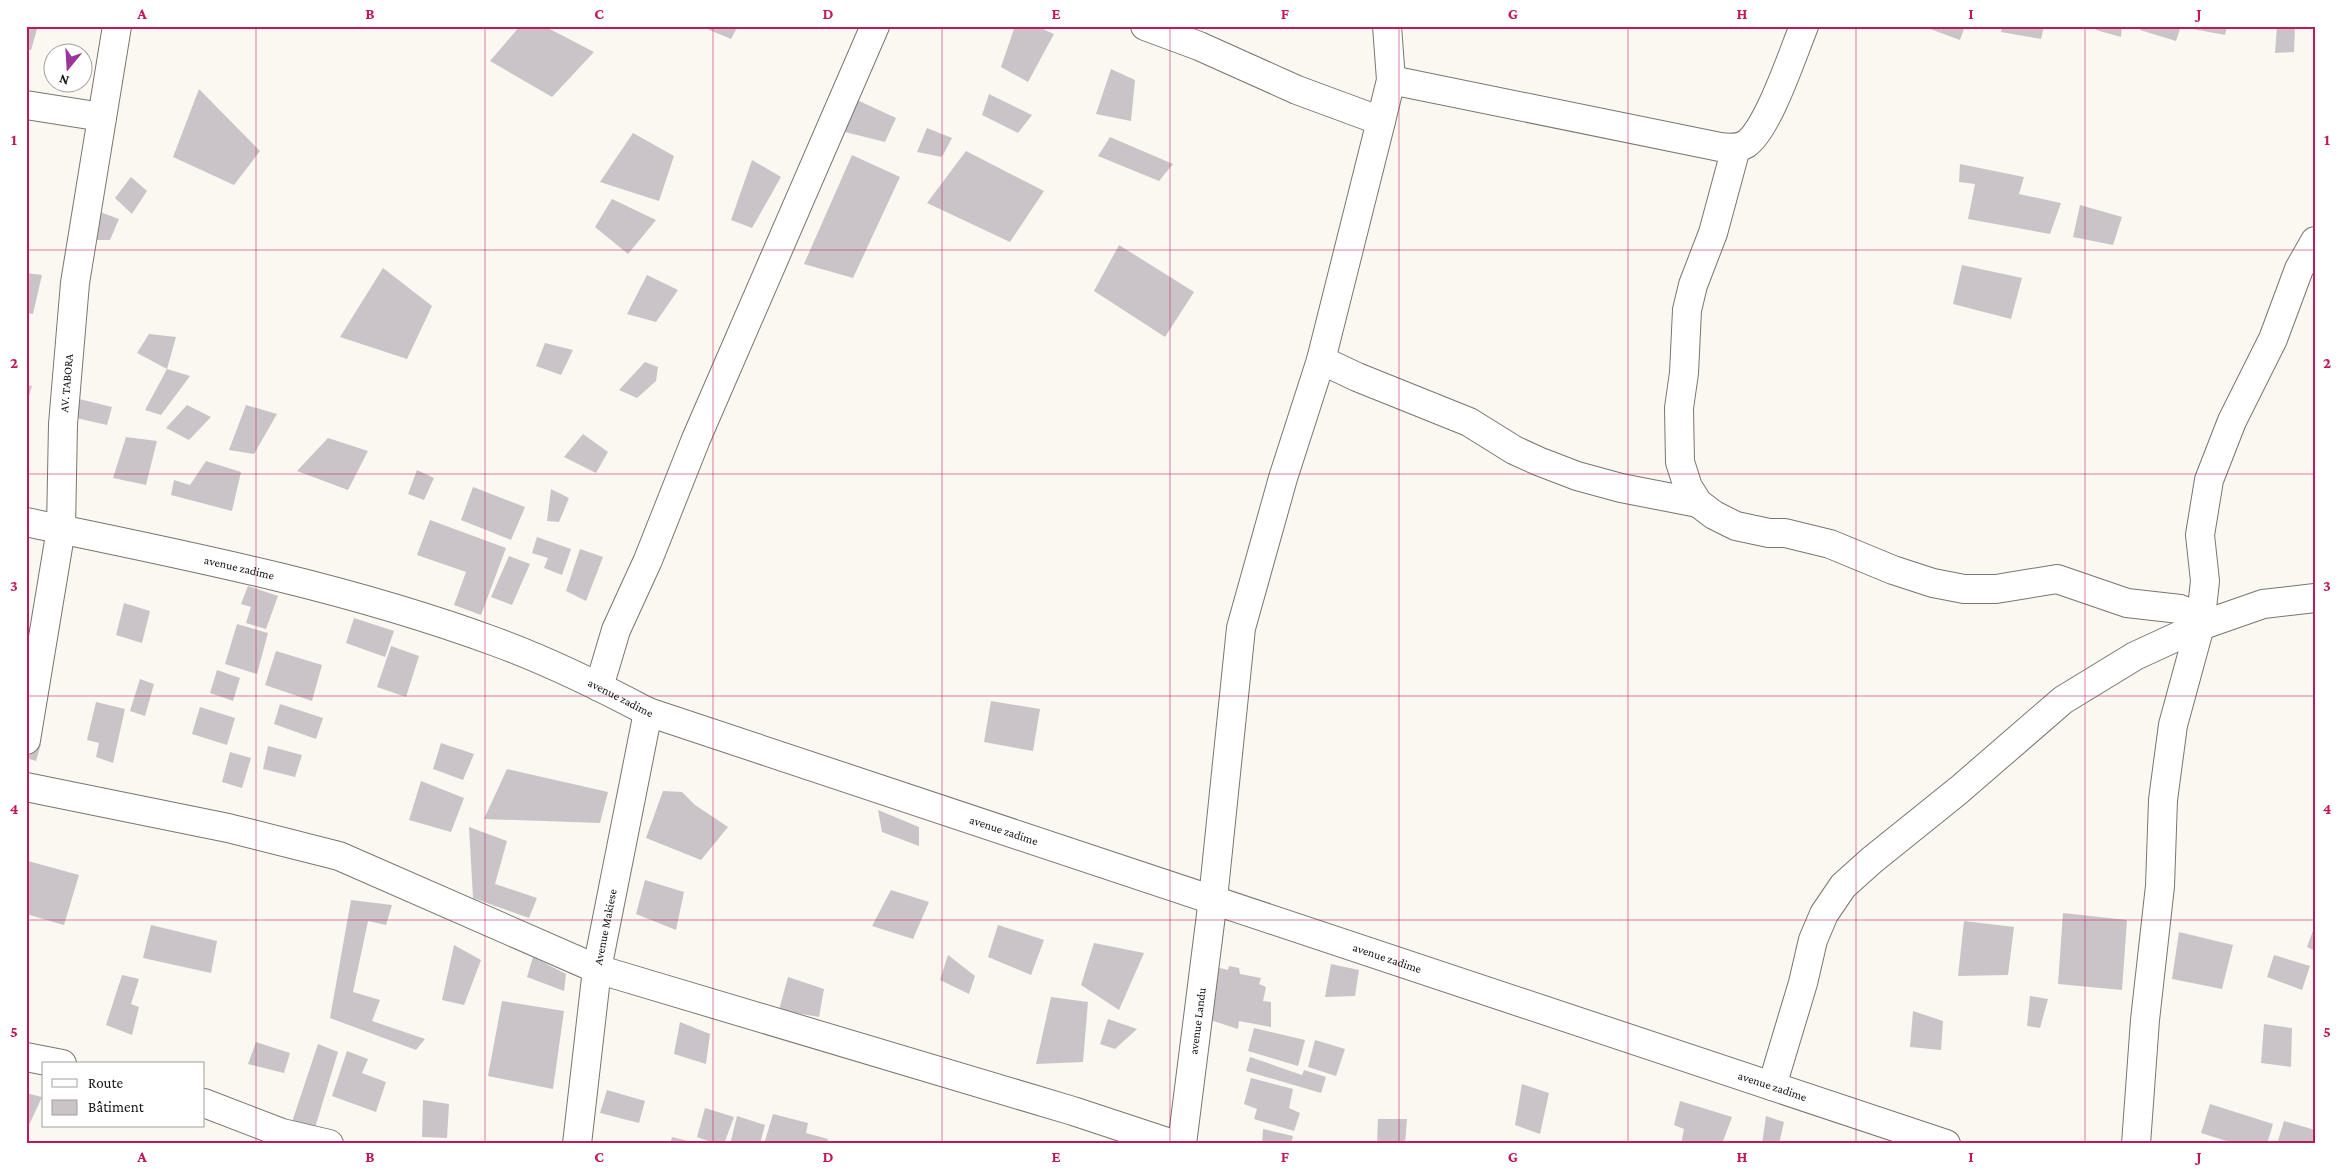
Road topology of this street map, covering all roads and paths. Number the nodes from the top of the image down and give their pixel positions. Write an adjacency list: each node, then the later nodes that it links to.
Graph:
1 (116, 26): 8 (street, AV. TABORA)
2 (875, 26): 18 (street)
3 (1144, 26): 9 (street)
4 (1387, 26): 6 (street, avenue Landu)
5 (1804, 26): 10 (street)
6 (1390, 80): 9 (street, avenue Landu); 10 (street)
7 (26, 106): 8 (street)
8 (102, 117): 15 (street, AV. TABORA)
9 (1381, 121): 12 (street, avenue Landu)
10 (1736, 148): 13 (street)
11 (2315, 241): 17 (street)
12 (1320, 360): 13 (street); 22 (street, avenue Landu)
13 (1698, 503): 17 (street)
14 (26, 522): 15 (street, avenue zadime)
15 (61, 529): 18 (street, avenue zadime); 20 (street, AV. TABORA)
16 (2315, 598): 17 (street)
17 (2200, 626): 26 (street); 33 (street)
18 (599, 687): 19 (street, avenue zadime)
19 (648, 712): 22 (street, avenue zadime); 23 (street, Avenue Makiese)
20 (26, 740)
21 (26, 787): 23 (street)
22 (1213, 899): 26 (street, avenue zadime); 31 (street, avenue Landu)
23 (597, 968): 29 (street, Avenue Makiese); 30 (street)
24 (26, 1057): 25 (street)
25 (52, 1062)
26 (1772, 1086): 32 (street, avenue zadime)
27 (205, 1103): 28 (street)
28 (329, 1144)
29 (577, 1144)
30 (1173, 1144)
31 (1182, 1144)
32 (1946, 1144)
33 (2136, 1144)

